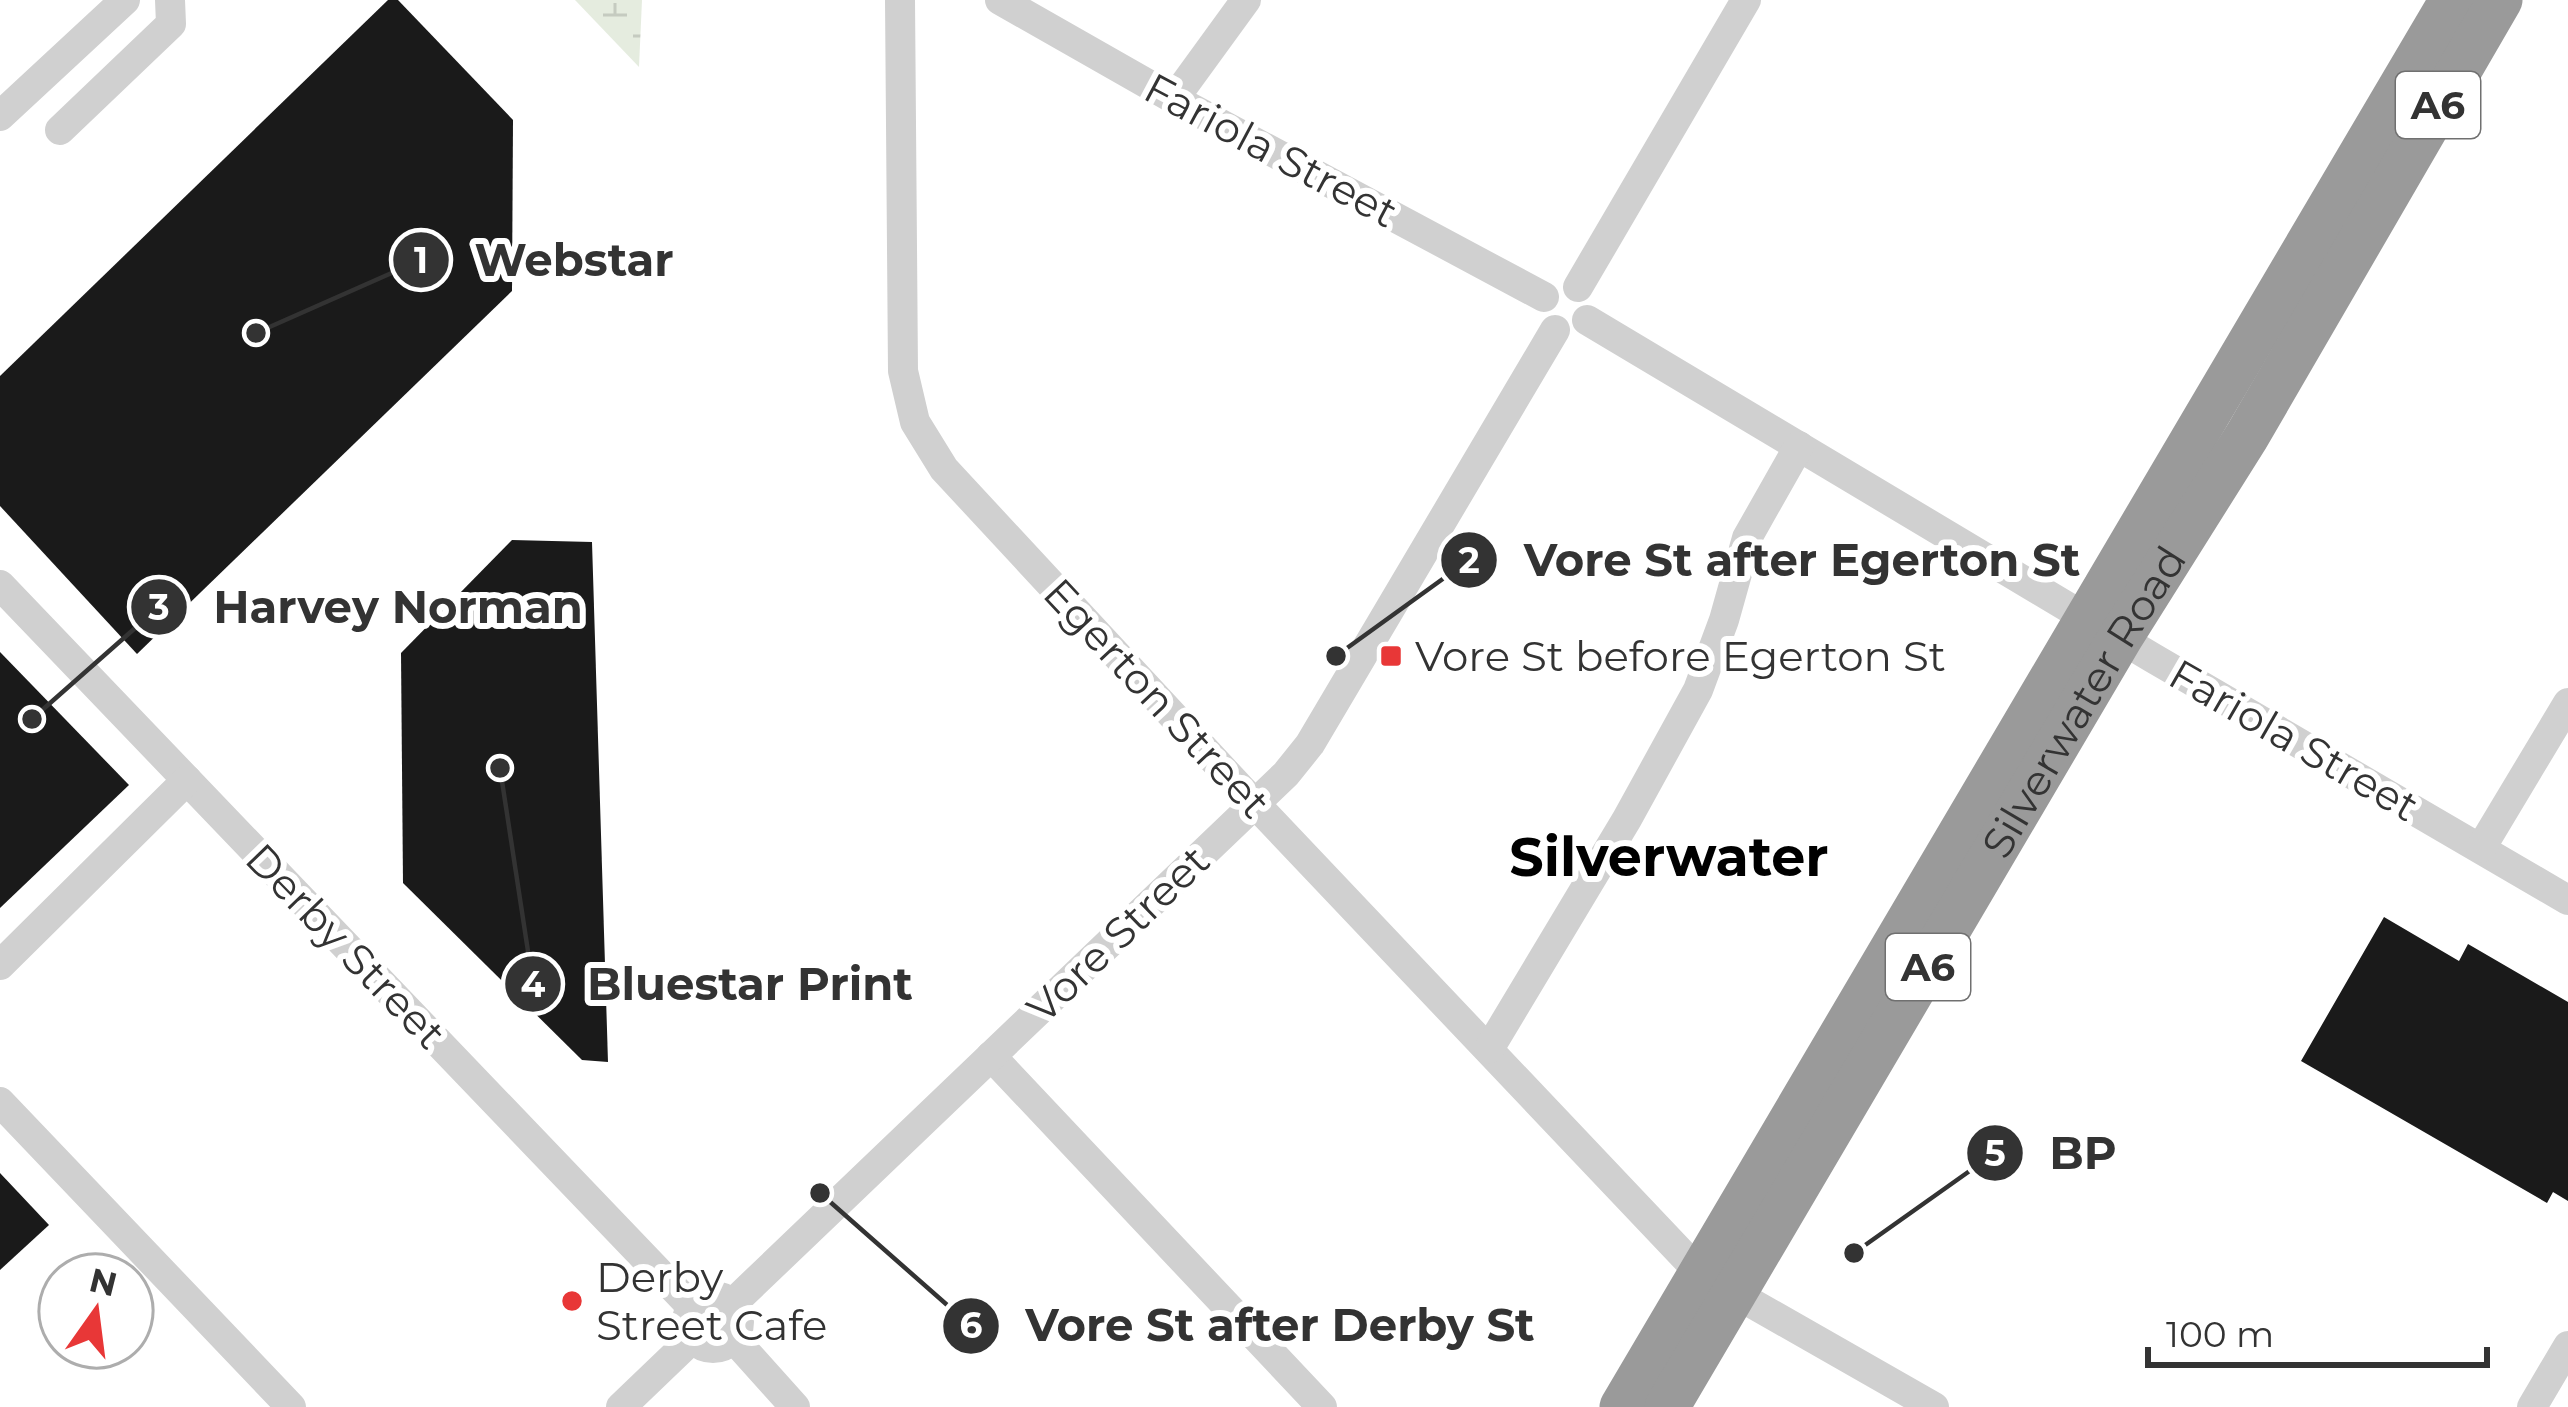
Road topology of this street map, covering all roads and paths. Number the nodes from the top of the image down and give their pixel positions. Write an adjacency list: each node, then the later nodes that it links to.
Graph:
1 (125, 0): 10 (street)
2 (170, 0): 11 (street)
3 (900, 0): 21 (street, Egerton Street)
4 (1000, 0): 9 (street, Fariola Street)
5 (1246, 0): 9 (street)
6 (1746, 0): 12 (street)
7 (2452, 0): 18 (highway, Silverwater Road / A6)
8 (2500, 0): 18 (highway, Silverwater Road / A6)
9 (1174, 99): 13 (street, Fariola Street)
10 (0, 116)
11 (60, 130)
12 (1578, 287): 13 (street); 14 (street)
13 (1544, 297): 15 (street)
14 (1587, 320): 15 (street); 16 (street, Fariola Street)
15 (1555, 330): 21 (street, Vore Street)
16 (1799, 446): 18 (street, Fariola Street); 25 (street)
17 (0, 585): 20 (street, Derby Street)
18 (2103, 628): 22 (street, Fariola Street); 28 (highway, Silverwater Road / A6)
19 (2568, 703): 22 (street)
20 (187, 780): 24 (street); 30 (street, Derby Street)
21 (1255, 804): 25 (street, Egerton Street); 26 (street, Vore Street)
22 (2481, 848): 23 (street, Fariola Street)
23 (2568, 900)
24 (0, 965)
25 (1489, 1049): 28 (street, Egerton Street)
26 (991, 1056): 29 (street, Vore Street); 36 (street)
27 (0, 1102): 33 (street)
28 (1718, 1283): 37 (highway, Silverwater Road / A6); 38 (highway, Silverwater Road / A6); 39 (street, Egerton Street)
29 (732, 1304): 30 (street); 31 (street)
30 (693, 1323): 31 (street); 34 (street)
31 (733, 1339): 35 (street)
32 (2568, 1346): 40 (street)
33 (291, 1407)
34 (621, 1407)
35 (795, 1407)
36 (1322, 1407)
37 (1622, 1407)
38 (1667, 1407)
39 (1934, 1407)
40 (2532, 1407)

